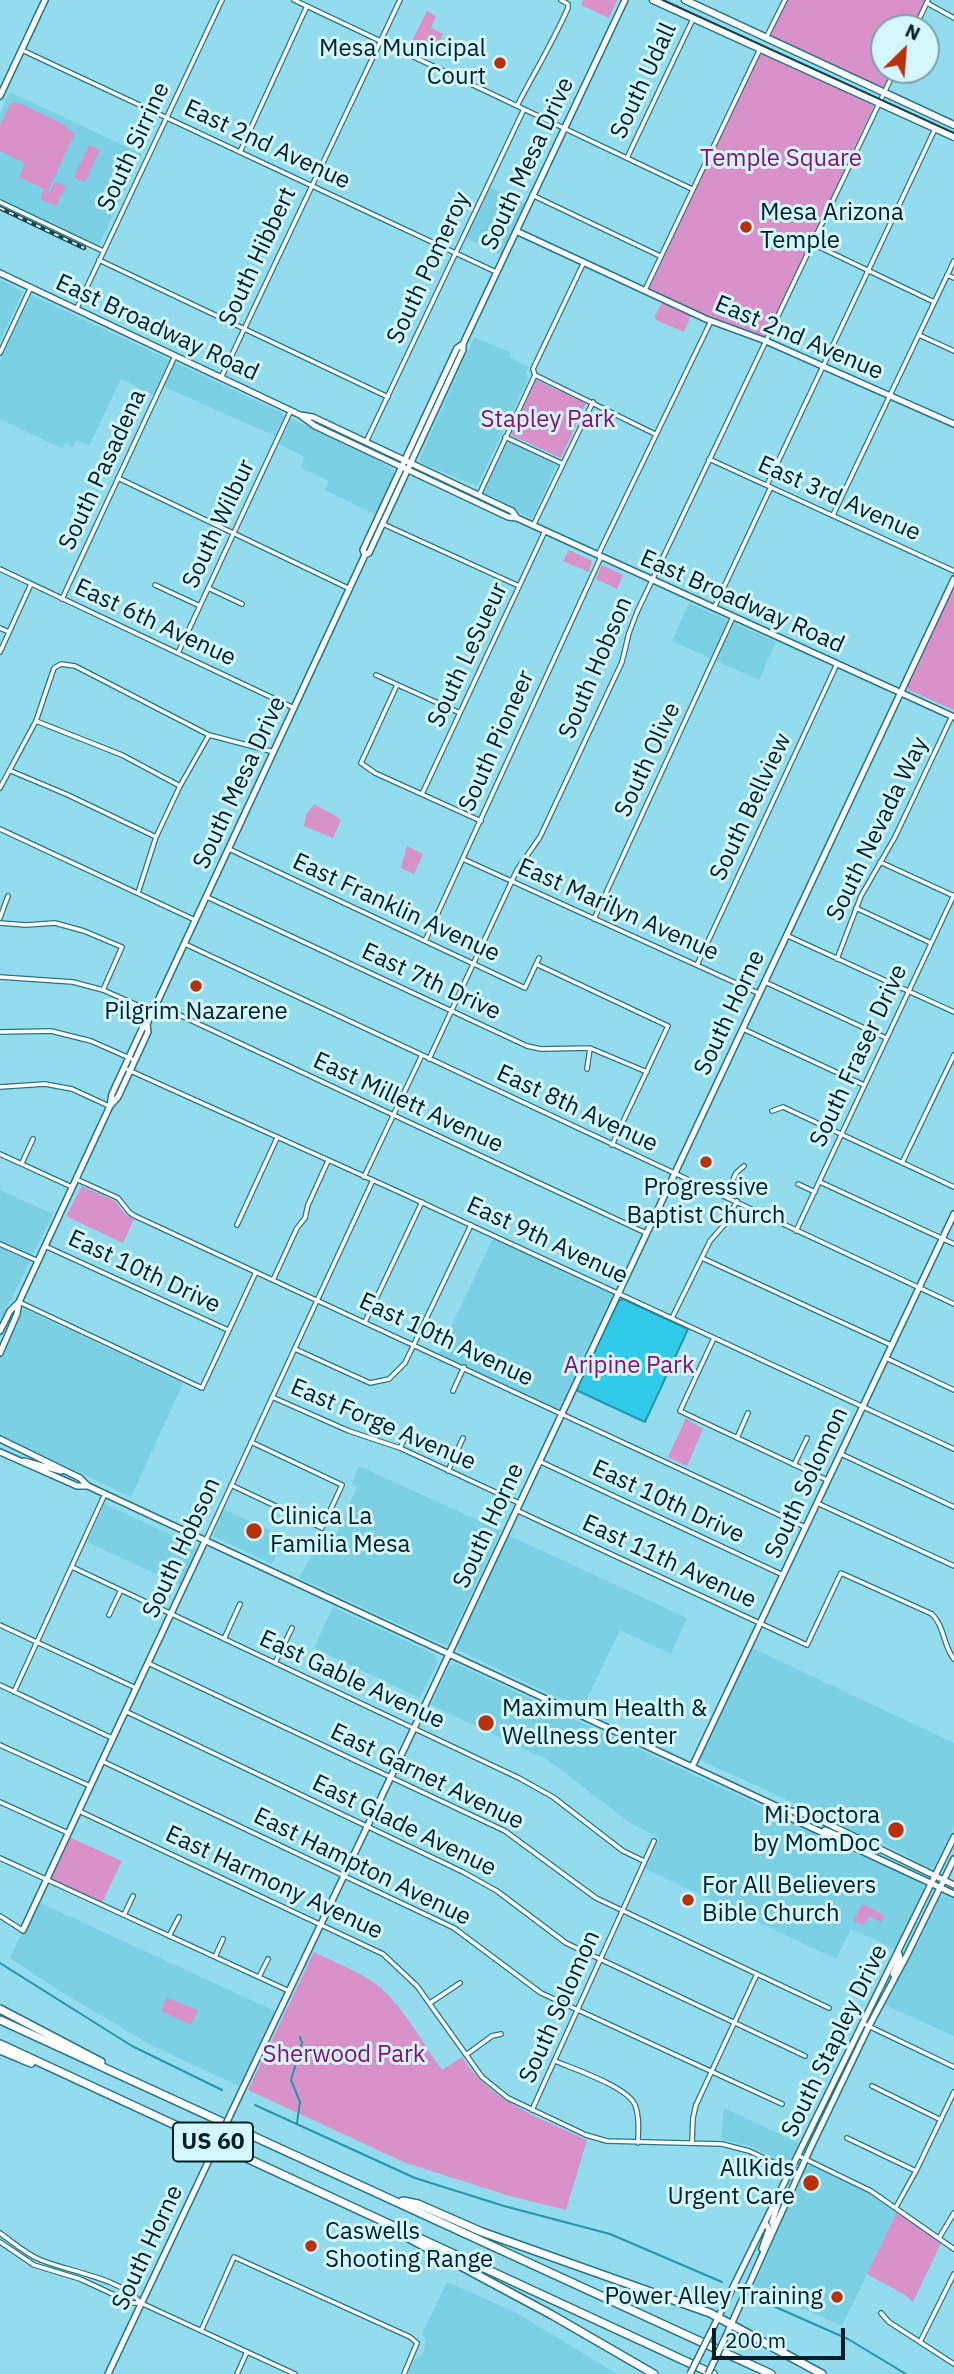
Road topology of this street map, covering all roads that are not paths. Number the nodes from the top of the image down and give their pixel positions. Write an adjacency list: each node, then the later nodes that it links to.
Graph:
1 (45, 0): 17 (main road)
2 (222, 0): 23 (street, South Sirrine)
3 (294, 0): 11 (street)
4 (400, 0): 15 (street, South Hibbert)
5 (561, 0): 21 (street)
6 (625, 0): 25 (main road, South Mesa Drive)
7 (653, 0): 13 (main road)
8 (685, 0): 14 (main road)
9 (785, 0): 14 (street)
10 (927, 1): 12 (street)
11 (307, 6): 15 (street); 28 (street)
12 (954, 18)
13 (693, 19): 16 (main road); 29 (street, South Udall)
14 (766, 38): 20 (main road)
15 (380, 41): 21 (street); 30 (street, South Hibbert)
16 (760, 49): 20 (main road); 31 (street)
17 (22, 50): 19 (main road); 23 (street, East 2nd Avenue)
18 (888, 84): 20 (street, South Hobson)
19 (0, 96)
20 (882, 98): 24 (main road); 26 (main road); 35 (street, South Hobson)
21 (517, 106): 22 (street)
22 (524, 109): 25 (street); 37 (street, South Pomeroy)
23 (167, 118): 28 (street, East 2nd Avenue); 36 (street, South Sirrine)
24 (954, 125)
25 (564, 129): 29 (street); 32 (main road, South Mesa Drive)
26 (935, 129): 27 (main road); 42 (street)
27 (954, 137)
28 (240, 152): 30 (street, East 2nd Avenue)
29 (627, 158): 31 (street)
30 (312, 185): 37 (street, East 2nd Avenue); 52 (street, South Hibbert)
31 (692, 189): 38 (street)
32 (533, 195): 34 (main road, South Mesa Drive); 38 (street)
33 (0, 202): 36 (street)
34 (516, 231): 41 (main road, East 2nd Avenue); 43 (main road, South Mesa Drive)
35 (813, 244): 42 (street); 54 (street, South Hobson)
36 (103, 251): 39 (street, South Sirrine)
37 (456, 253): 43 (street, East 2nd Avenue); 62 (street, South Pomeroy)
38 (660, 256): 48 (street)
39 (99, 260): 50 (street, South Sirrine); 52 (street)
40 (954, 261): 45 (street)
41 (584, 262): 48 (main road, East 2nd Avenue); 59 (street)
42 (869, 271): 49 (street); 58 (street)
43 (496, 272): 72 (main road, South Mesa Drive)
44 (0, 273): 47 (main road, East Broadway Road)
45 (947, 275): 46 (street); 49 (street)
46 (954, 278)
47 (31, 287): 50 (main road, East Broadway Road); 56 (street)
48 (645, 290): 51 (main road, East 2nd Avenue)
49 (934, 302): 53 (street)
50 (76, 309): 57 (main road, East Broadway Road)
51 (711, 320): 54 (main road, East 2nd Avenue); 67 (street, South Pioneer)
52 (244, 328): 60 (street, South Hibbert); 62 (street)
53 (919, 335): 55 (street); 61 (street)
54 (766, 341): 58 (main road, East 2nd Avenue); 70 (street, South Hobson)
55 (954, 351)
56 (0, 353)
57 (175, 356): 60 (main road, East Broadway Road); 73 (street, South Pasadena)
58 (824, 366): 61 (main road, East 2nd Avenue); 74 (street)
59 (535, 375): 63 (street); 68 (street)
60 (221, 378): 64 (main road, East Broadway Road)
61 (890, 395): 66 (main road, East 2nd Avenue); 76 (street)
62 (388, 397): 69 (street, South Pomeroy)
63 (593, 402): 67 (street); 71 (street)
64 (291, 410): 65 (main road, East Broadway Road); 81 (street, South Wilbur)
65 (300, 415): 69 (main road, East Broadway Road); 72 (main road, East Broadway Road)
66 (954, 424)
67 (656, 434): 83 (street, South Pioneer)
68 (505, 438): 71 (street); 75 (street)
69 (366, 442): 72 (main road, East Broadway Road)
70 (709, 459): 74 (street, East 3rd Avenue); 87 (street, South Hobson)
71 (563, 464): 79 (street)
72 (406, 465): 75 (main road, East Broadway Road); 77 (main road, East Broadway Road); 78 (main road, South Mesa Drive); 82 (main road, South Mesa Drive)
73 (118, 478): 81 (street); 93 (street, South Pasadena)
74 (769, 486): 76 (street, East 3rd Avenue); 96 (street)
75 (479, 495): 77 (main road, East Broadway Road)
76 (833, 515): 85 (street, East 3rd Avenue)
77 (517, 518): 79 (main road, East Broadway Road)
78 (383, 524): 82 (main road, South Mesa Drive); 90 (street)
79 (533, 526): 80 (main road, East Broadway Road)
80 (545, 531): 83 (main road, East Broadway Road); 90 (street, South LeSueur)
81 (234, 533): 91 (street, South Wilbur); 92 (street)
82 (365, 555): 92 (main road, South Mesa Drive)
83 (600, 556): 87 (main road, East Broadway Road); 116 (street, South Pioneer)
84 (0, 569): 88 (street, East 6th Avenue)
85 (954, 571)
86 (954, 579): 105 (main road, South Horne)
87 (653, 580): 96 (main road, East Broadway Road); 122 (street, South Hobson)
88 (31, 584): 93 (street, East 6th Avenue); 99 (street)
89 (155, 585): 95 (street)
90 (519, 586): 107 (street, South LeSueur)
91 (208, 588): 94 (street); 95 (street, South Wilbur)
92 (349, 589): 106 (main road, South Mesa Drive)
93 (62, 598): 101 (street, East 6th Avenue)
94 (242, 604)
95 (200, 606): 101 (street, South Wilbur)
96 (714, 608): 97 (main road, East Broadway Road)
97 (733, 617): 102 (main road, East Broadway Road); 129 (street, South Olive)
98 (0, 628): 99 (street)
99 (9, 632): 100 (street)
100 (0, 652)
101 (178, 653): 106 (street, East 6th Avenue)
102 (837, 664): 105 (main road, East Broadway Road); 141 (street, South Bellview)
103 (376, 675): 104 (street)
104 (397, 685): 107 (street); 115 (street)
105 (900, 693): 108 (main road, East Broadway Road); 133 (main road, South Horne)
106 (294, 708): 111 (main road, South Mesa Drive)
107 (460, 713): 115 (street, South LeSueur)
108 (953, 716): 121 (street, South Nevada Way)
109 (36, 721): 110 (street); 112 (street); 113 (street)
110 (209, 734): 111 (street); 113 (street)
111 (274, 752): 119 (main road, South Mesa Drive)
112 (11, 771): 114 (street); 118 (street)
113 (180, 786): 118 (street)
114 (0, 788)
115 (422, 794): 116 (street)
116 (481, 821): 120 (street, South Pioneer)
117 (0, 829): 123 (street)
118 (156, 837): 123 (street)
119 (229, 849): 126 (main road, South Mesa Drive); 134 (street, East Franklin Avenue)
120 (463, 859): 122 (street, East Marilyn Avenue); 134 (street, South Pioneer)
121 (880, 862): 124 (street); 127 (street, South Nevada Way)
122 (512, 882): 129 (street, East Marilyn Avenue); 139 (street, South Hobson)
123 (138, 893): 131 (street)
124 (954, 895): 135 (street, South Fraser Drive)
125 (8, 896): 130 (street)
126 (206, 897): 131 (main road, South Mesa Drive); 150 (street, East 7th Drive)
127 (856, 908): 135 (street); 138 (street, South Nevada Way)
128 (55, 915): 132 (street)
129 (594, 919): 141 (street, East Marilyn Avenue)
130 (0, 920): 132 (street)
131 (196, 920): 136 (main road, South Mesa Drive)
132 (55, 923): 145 (street)
133 (786, 935): 138 (street); 143 (main road, South Horne)
134 (425, 941): 139 (street, East Franklin Avenue)
135 (932, 943): 146 (street, South Fraser Drive)
136 (185, 944): 149 (main road, South Mesa Drive); 157 (street, East 8th Avenue)
137 (538, 958): 140 (street, East Franklin Avenue)
138 (838, 958): 146 (street)
139 (474, 963): 140 (street, East Franklin Avenue); 150 (street, South Hobson)
140 (536, 964): 144 (street)
141 (697, 965): 147 (street, East Marilyn Avenue)
142 (0, 977): 145 (street)
143 (764, 982): 147 (main road, South Horne); 155 (street)
144 (585, 987): 148 (street); 163 (street)
145 (103, 990): 151 (street)
146 (909, 991): 152 (street); 155 (street, South Fraser Drive)
147 (758, 993): 153 (main road, South Horne)
148 (582, 995)
149 (156, 1004): 151 (main road, South Mesa Drive); 168 (street, East Millett Avenue)
150 (452, 1011): 156 (street, East 7th Drive); 160 (street, South Hobson)
151 (153, 1012): 159 (main road, South Mesa Drive)
152 (954, 1012)
153 (741, 1028): 164 (street); 178 (main road, South Horne)
154 (0, 1032): 159 (street)
155 (886, 1038): 164 (street, South Fraser Drive)
156 (590, 1048): 162 (street); 163 (street, East 7th Drive)
157 (422, 1055): 160 (street, East 8th Avenue); 168 (street)
158 (954, 1055): 175 (street)
159 (131, 1059): 161 (main road, South Mesa Drive)
160 (429, 1059): 172 (street, East 8th Avenue)
161 (127, 1069): 166 (main road, South Mesa Drive); 170 (street, East 9th Avenue)
162 (587, 1069)
163 (647, 1072): 172 (street)
164 (864, 1085): 169 (street, South Fraser Drive)
165 (0, 1087): 166 (street)
166 (110, 1106): 180 (main road, South Mesa Drive)
167 (772, 1111): 169 (street)
168 (394, 1115): 179 (street); 194 (street, East Millett Avenue)
169 (842, 1135): 175 (street); 182 (street, South Fraser Drive)
170 (277, 1138): 174 (street, East 9th Avenue); 191 (street)
171 (33, 1139): 176 (street)
172 (612, 1145): 178 (street, East 8th Avenue)
173 (0, 1154): 176 (street)
174 (328, 1161): 179 (street, East 9th Avenue); 202 (street)
175 (902, 1163): 185 (street)
176 (22, 1164): 184 (street)
177 (744, 1166): 187 (street)
178 (674, 1173): 187 (street, East 8th Avenue); 194 (main road, South Horne)
179 (364, 1177): 181 (street, East 9th Avenue)
180 (76, 1179): 184 (main road, South Mesa Drive); 201 (street, East 10th Avenue)
181 (373, 1180): 189 (street, East 9th Avenue); 205 (street, South Hobson)
182 (820, 1182): 186 (street, South Fraser Drive); 195 (street)
183 (798, 1184): 186 (street)
184 (72, 1187): 198 (main road, South Mesa Drive)
185 (954, 1187)
186 (815, 1192): 193 (street, South Fraser Drive)
187 (726, 1196): 188 (street, East 8th Avenue)
188 (737, 1201): 193 (street, East 8th Avenue); 199 (street)
189 (422, 1202): 192 (street, East 9th Avenue); 209 (street)
190 (954, 1214): 195 (main road, South Solomon)
191 (237, 1225)
192 (471, 1225): 204 (street, East 9th Avenue); 213 (street)
193 (796, 1231): 203 (street, East 8th Avenue)
194 (646, 1233): 204 (main road, South Horne)
195 (942, 1239): 197 (street); 203 (main road, South Solomon)
196 (0, 1244): 200 (street, East 10th Drive)
197 (954, 1244)
198 (45, 1246): 200 (main road, South Mesa Drive); 210 (street, East 10th Drive)
199 (702, 1258): 208 (street); 214 (street)
200 (38, 1261): 206 (main road, South Mesa Drive)
201 (256, 1272): 202 (street, East 10th Avenue); 210 (street)
202 (273, 1280): 205 (street, East 10th Avenue)
203 (919, 1288): 207 (street, East 8th Avenue); 214 (main road, South Solomon)
204 (618, 1293): 208 (street, East 9th Avenue); 223 (main road, South Horne)
205 (317, 1300): 209 (street, East 10th Avenue); 215 (street, South Hobson)
206 (19, 1302): 210 (street); 211 (main road, South Mesa Drive); 216 (main road, South Mesa Drive)
207 (954, 1304)
208 (672, 1319): 212 (street, East 9th Avenue)
209 (365, 1322): 213 (street, East 10th Avenue)
210 (229, 1330)
211 (0, 1331)
212 (713, 1338): 222 (street, East 9th Avenue); 227 (street)
213 (414, 1344): 215 (street); 218 (street, East 10th Avenue)
214 (892, 1346): 217 (main road, South Solomon)
215 (295, 1349): 221 (street, South Hobson)
216 (0, 1353)
217 (886, 1358): 219 (street); 222 (main road, South Solomon)
218 (464, 1367): 220 (street); 223 (street, East 10th Avenue)
219 (954, 1390)
220 (453, 1391)
221 (272, 1396): 230 (street, South Hobson); 231 (street, East Forge Avenue)
222 (863, 1407): 232 (street, East 9th Avenue); 234 (main road, South Solomon)
223 (561, 1413): 236 (main road, South Horne); 247 (street, East 10th Avenue)
224 (748, 1413): 227 (street)
225 (410, 1427): 231 (street)
226 (463, 1438): 239 (street)
227 (737, 1438): 237 (street)
228 (807, 1438): 237 (street)
229 (0, 1439): 238 (main road)
230 (251, 1442): 241 (street, South Hobson); 241 (street)
231 (400, 1448): 239 (street, East Forge Avenue)
232 (954, 1449)
233 (0, 1452): 235 (main road)
234 (841, 1454): 240 (main road, South Solomon); 246 (street)
235 (20, 1461): 238 (main road); 242 (main road)
236 (539, 1461): 245 (main road, South Horne); 251 (street, East 10th Drive)
237 (794, 1465): 240 (street)
238 (65, 1471): 242 (main road)
239 (448, 1471): 245 (street, East Forge Avenue)
240 (829, 1480): 244 (main road, South Solomon)
241 (231, 1485): 248 (street, South Hobson)
242 (88, 1486): 243 (main road)
243 (105, 1494): 248 (main road); 250 (street)
244 (817, 1503): 247 (main road, South Solomon); 249 (street)
245 (518, 1506): 256 (street, East 11th Avenue); 261 (main road, South Horne)
246 (954, 1507)
247 (806, 1527): 251 (main road, South Solomon)
248 (205, 1541): 254 (main road, South Hobson); 261 (main road)
249 (954, 1566)
250 (72, 1567): 252 (street, East Gable Avenue); 260 (street)
251 (783, 1575): 256 (main road, South Solomon)
252 (121, 1590): 254 (street, East Gable Avenue); 255 (street)
253 (240, 1604): 259 (street)
254 (171, 1613): 259 (street, East Gable Avenue); 263 (main road, South Hobson)
255 (109, 1615)
256 (760, 1623): 262 (street, East 11th Avenue); 273 (main road, South Solomon)
257 (0, 1625): 260 (street)
258 (292, 1628): 264 (street)
259 (224, 1639): 264 (street, East Gable Avenue)
260 (37, 1642): 266 (street); 267 (street)
261 (449, 1653): 269 (main road, South Horne); 273 (main road)
262 (954, 1659)
263 (148, 1663): 266 (main road, South Hobson); 274 (street, East Garnet Avenue)
264 (275, 1663): 269 (street, East Gable Avenue)
265 (0, 1685): 267 (street)
266 (136, 1688): 268 (main road, South Hobson)
267 (14, 1692): 270 (street)
268 (125, 1711): 270 (main road, South Hobson); 279 (street, East Glade Avenue)
269 (414, 1728): 274 (main road, South Horne); 289 (street, East Gable Avenue)
270 (113, 1738): 272 (main road, South Hobson)
271 (0, 1745): 275 (street)
272 (102, 1761): 275 (main road, South Hobson); 290 (street, East Hampton Avenue)
273 (692, 1767): 277 (main road)
274 (391, 1777): 279 (main road, South Horne); 299 (street, East Garnet Avenue)
275 (90, 1786): 278 (main road, South Hobson)
276 (0, 1801): 281 (street)
277 (785, 1810): 280 (main road); 282 (main road)
278 (79, 1811): 281 (main road, South Hobson); 303 (street, East Harmony Avenue)
279 (367, 1826): 290 (main road, South Horne); 310 (street, East Glade Avenue)
280 (813, 1828): 282 (main road); 285 (main road)
281 (68, 1834): 292 (main road, South Hobson)
282 (853, 1836): 286 (main road)
283 (954, 1836): 291 (main road, South Stapley Drive)
284 (654, 1841): 289 (street, South Solomon)
285 (849, 1845): 286 (main road); 294 (main road)
286 (882, 1850): 291 (main road)
287 (0, 1858): 292 (street)
288 (954, 1859): 293 (main road, South Stapley Drive)
289 (644, 1861): 299 (street, South Solomon)
290 (344, 1875): 303 (main road, South Horne); 319 (street, East Hampton Avenue)
291 (936, 1875): 293 (main road); 294 (main road, South Stapley Drive)
292 (46, 1879): 300 (street); 304 (main road, South Hobson)
293 (944, 1880): 295 (main road); 296 (main road, South Stapley Drive)
294 (931, 1884): 296 (main road); 307 (main road, South Stapley Drive)
295 (954, 1885)
296 (940, 1887): 297 (main road); 312 (main road, South Stapley Drive)
297 (954, 1894)
298 (133, 1896): 300 (street)
299 (623, 1911): 310 (street, South Solomon); 311 (street, East Garnet Avenue)
300 (124, 1915): 305 (street)
301 (0, 1916): 304 (street)
302 (179, 1917): 305 (street)
303 (320, 1924): 315 (main road, South Horne); 316 (street, East Harmony Avenue)
304 (23, 1930)
305 (169, 1936): 308 (street)
306 (223, 1939): 308 (street)
307 (899, 1950): 312 (main road); 322 (main road, South Stapley Drive)
308 (215, 1957): 313 (street)
309 (268, 1959): 313 (street)
310 (600, 1961): 319 (street, South Solomon); 321 (street, East Glade Avenue)
311 (757, 1974): 317 (street, East Garnet Avenue); 321 (street)
312 (895, 1976): 323 (main road, South Stapley Drive)
313 (259, 1978): 315 (street)
314 (460, 1983): 316 (street)
315 (289, 1991): 360 (main road, South Horne, bridge)
316 (429, 2003): 327 (street, East Harmony Avenue)
317 (829, 2008)
318 (0, 2009): 336 (highway)
319 (578, 2010): 329 (street, South Solomon); 331 (street, East Hampton Avenue)
320 (0, 2020): 336 (highway, US 60)
321 (734, 2022): 328 (street, East Glade Avenue); 331 (street)
322 (862, 2023): 323 (street); 342 (main road, South Stapley Drive)
323 (869, 2026): 330 (street); 343 (main road, South Stapley Drive)
324 (501, 2034): 327 (street)
325 (0, 2043): 334 (highway, US 60)
326 (0, 2050): 334 (highway)
327 (466, 2055): 337 (street, East Harmony Avenue)
328 (805, 2056)
329 (555, 2061): 337 (street, South Solomon); 341 (street)
330 (954, 2067)
331 (711, 2072): 335 (street, East Hampton Avenue); 340 (street)
332 (872, 2086): 338 (street)
333 (954, 2092): 338 (street)
334 (106, 2093): 347 (highway, US 60)
335 (782, 2104)
336 (189, 2107): 349 (highway, US 60)
337 (533, 2110): 341 (street, East Harmony Avenue)
338 (941, 2120): 345 (street)
339 (847, 2138): 345 (street)
340 (692, 2142): 341 (street, East Harmony Avenue); 344 (street, East Harmony Avenue)
341 (638, 2143)
342 (799, 2156): 343 (street); 344 (main road, South Stapley Drive)
343 (806, 2159): 346 (main road, South Stapley Drive); 350 (street)
344 (792, 2171): 346 (street, East Harmony Avenue); 348 (main road, South Stapley Drive)
345 (916, 2171): 350 (street)
346 (799, 2174): 353 (main road, South Stapley Drive)
347 (321, 2192): 372 (highway); 374 (highway, US 60)
348 (778, 2197): 352 (main road, South Stapley Drive); 353 (main road)
349 (390, 2198): 362 (highway); 375 (highway, US 60)
350 (896, 2207): 355 (street)
351 (954, 2213): 355 (street)
352 (765, 2223): 358 (main road); 362 (main road, South Stapley Drive)
353 (774, 2227): 358 (main road, South Stapley Drive)
354 (0, 2234): 360 (street)
355 (939, 2238): 357 (street)
356 (0, 2242): 360 (street)
357 (954, 2249)
358 (763, 2252): 363 (main road, South Stapley Drive)
359 (954, 2274): 365 (street)
360 (141, 2303): 364 (street); 368 (main road, South Horne)
361 (881, 2313): 365 (street)
362 (718, 2317): 363 (highway); 373 (main road, South Stapley Drive, bridge)
363 (732, 2324): 374 (main road, South Stapley Drive, bridge); 376 (highway)
364 (201, 2331): 366 (street); 371 (street)
365 (920, 2342): 367 (street)
366 (247, 2352): 369 (street); 370 (street)
367 (954, 2364)
368 (108, 2374)
369 (237, 2374)
370 (295, 2374)
371 (404, 2374)
372 (654, 2374)
373 (690, 2374)
374 (711, 2374)
375 (771, 2374)
376 (822, 2374)

